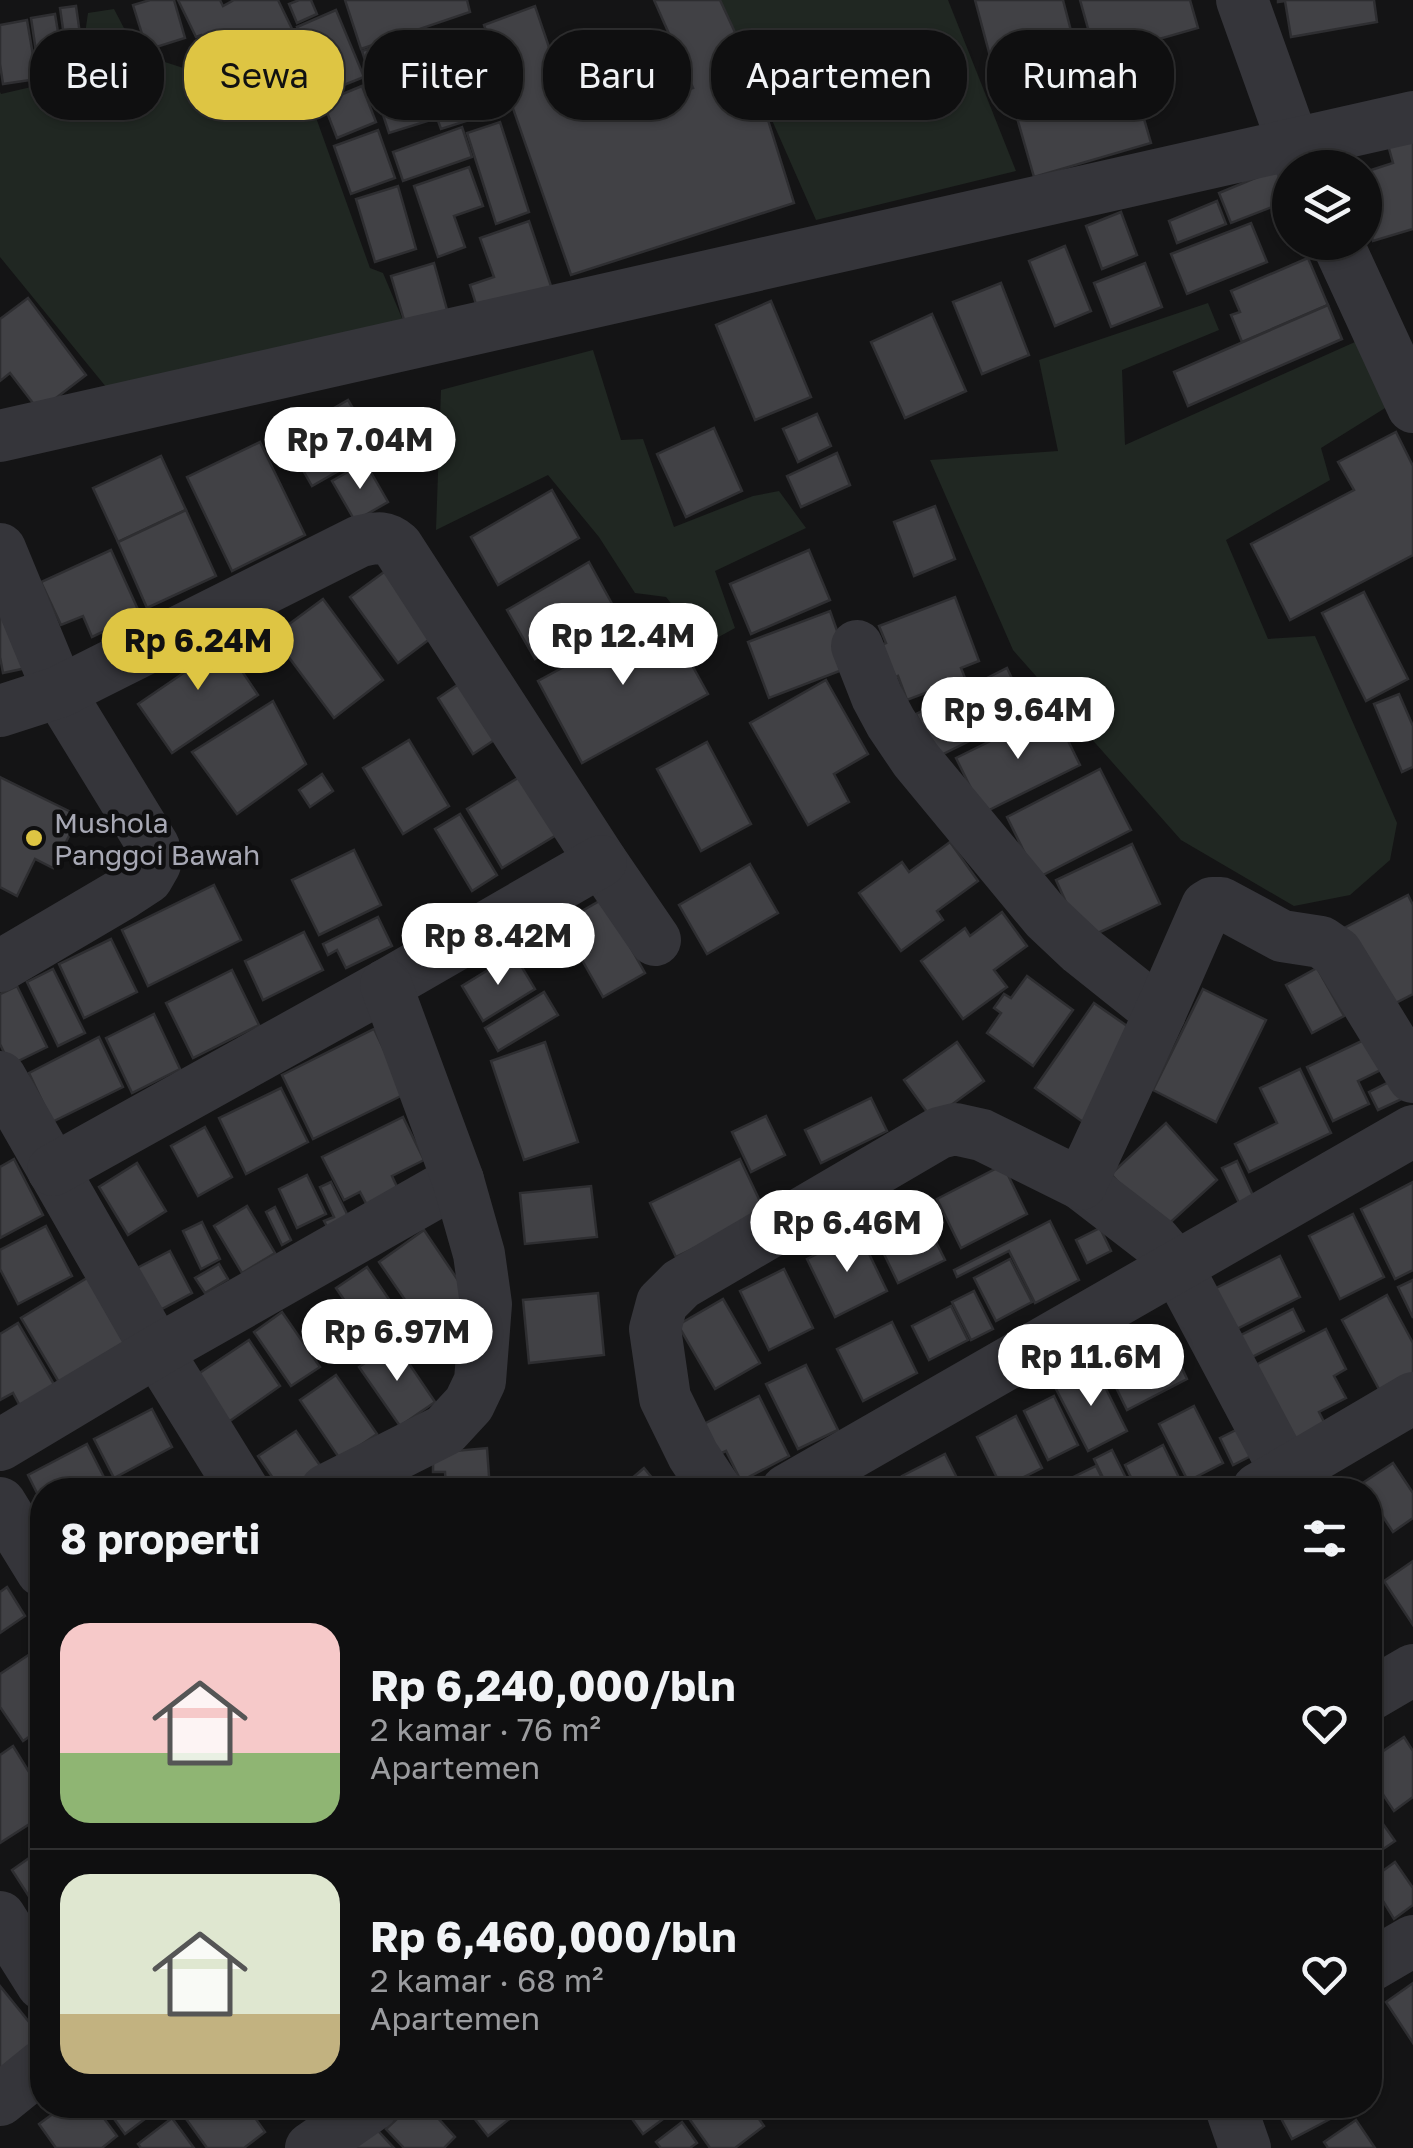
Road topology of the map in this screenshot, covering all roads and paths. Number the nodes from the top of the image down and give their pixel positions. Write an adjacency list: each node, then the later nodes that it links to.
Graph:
1 (1242, 0): 3 (street)
2 (1413, 116): 4 (street)
3 (1295, 150)
4 (1312, 150)
5 (1272, 160): 8 (street)
6 (1344, 260): 7 (street)
7 (1413, 407)
8 (0, 436)
9 (0, 549): 11 (street)
10 (857, 646): 17 (street)
11 (60, 692): 12 (street); 13 (street); 15 (street)
12 (0, 711)
13 (600, 861): 14 (street); 16 (street)
14 (655, 940)
15 (0, 966)
16 (386, 985): 21 (street); 22 (street)
17 (1160, 1014): 19 (street); 23 (street)
18 (0, 1077): 21 (street)
19 (1413, 1077)
20 (1413, 1131): 24 (street)
21 (53, 1170): 25 (street)
22 (458, 1180): 25 (street); 29 (street)
23 (1081, 1184): 24 (street); 30 (street)
24 (1177, 1267): 31 (street); 32 (street)
25 (158, 1351): 27 (street); 28 (street)
26 (1413, 1398): 33 (street)
27 (0, 1445)
28 (236, 1478)
29 (350, 1478)
30 (708, 1478)
31 (808, 1478)
32 (1271, 1478)
33 (1277, 1478)
34 (0, 1503): 35 (street)
35 (30, 1552)
36 (1413, 1670): 37 (street)
37 (1382, 1687)
38 (0, 1918): 41 (street)
39 (1413, 1941): 40 (street)
40 (1382, 1959)
41 (30, 1965)
42 (30, 2076): 43 (street)
43 (0, 2100)
44 (354, 2118): 45 (street)
45 (311, 2148)

